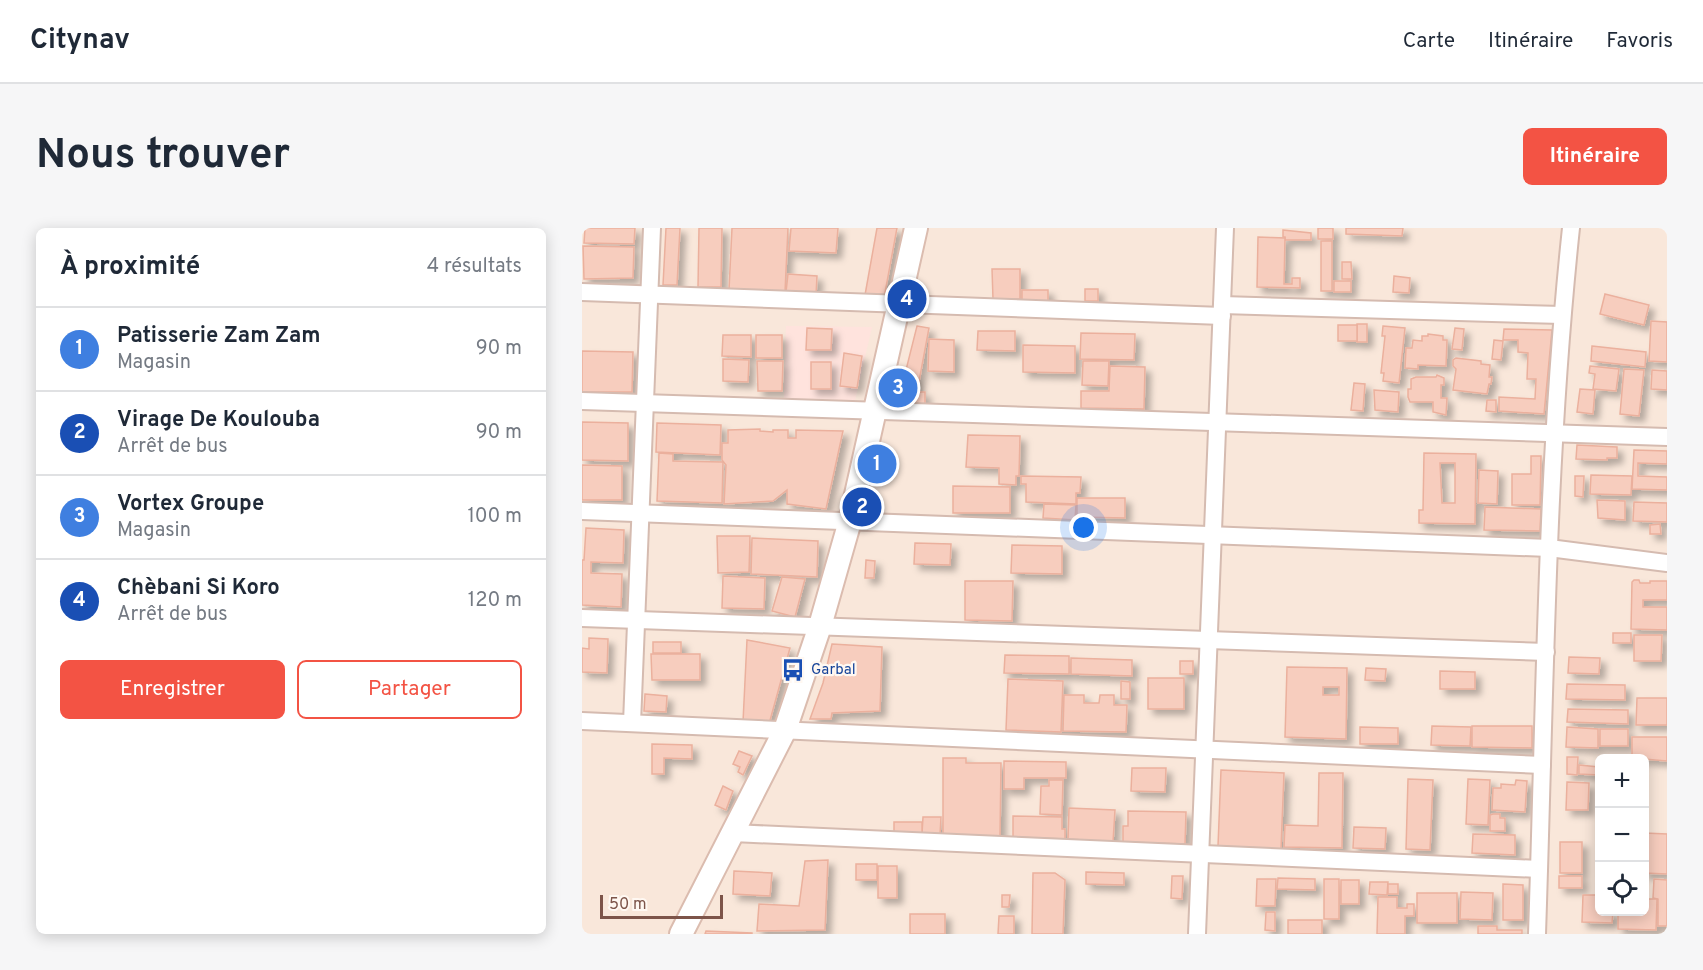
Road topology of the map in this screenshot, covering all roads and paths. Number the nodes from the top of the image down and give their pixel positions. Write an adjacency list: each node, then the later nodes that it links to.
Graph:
1 (652, 228): 6 (street)
2 (916, 228): 7 (main road)
3 (1225, 228): 8 (street)
4 (1571, 228): 9 (street)
5 (582, 291): 6 (street)
6 (650, 294): 7 (street); 11 (street)
7 (899, 304): 8 (street); 12 (main road)
8 (1222, 310): 9 (street); 13 (street)
9 (1562, 315): 14 (street)
10 (582, 400): 11 (street)
11 (645, 404): 12 (street); 17 (street)
12 (875, 411): 13 (street); 18 (main road)
13 (1217, 422): 14 (street); 19 (street)
14 (1553, 433): 15 (street); 20 (street)
15 (1667, 437)
16 (582, 511): 17 (street)
17 (641, 513): 18 (street); 23 (street)
18 (850, 521): 19 (street); 24 (main road)
19 (1213, 535): 20 (street); 25 (street)
20 (1549, 548): 21 (street); 26 (street)
21 (1667, 563)
22 (582, 618): 23 (street)
23 (637, 620): 24 (street); 28 (street)
24 (820, 626): 25 (street); 29 (main road)
25 (1209, 640): 26 (street); 30 (street)
26 (1546, 652): 31 (street)
27 (582, 721): 28 (street)
28 (632, 723): 29 (street)
29 (785, 730): 30 (street); 32 (main road)
30 (1205, 749): 31 (street); 33 (street)
31 (1542, 765): 34 (street)
32 (732, 833): 33 (street); 35 (main road)
33 (1201, 854): 34 (street); 36 (street)
34 (1539, 869): 37 (street)
35 (681, 934)
36 (1197, 934)
37 (1537, 934)

